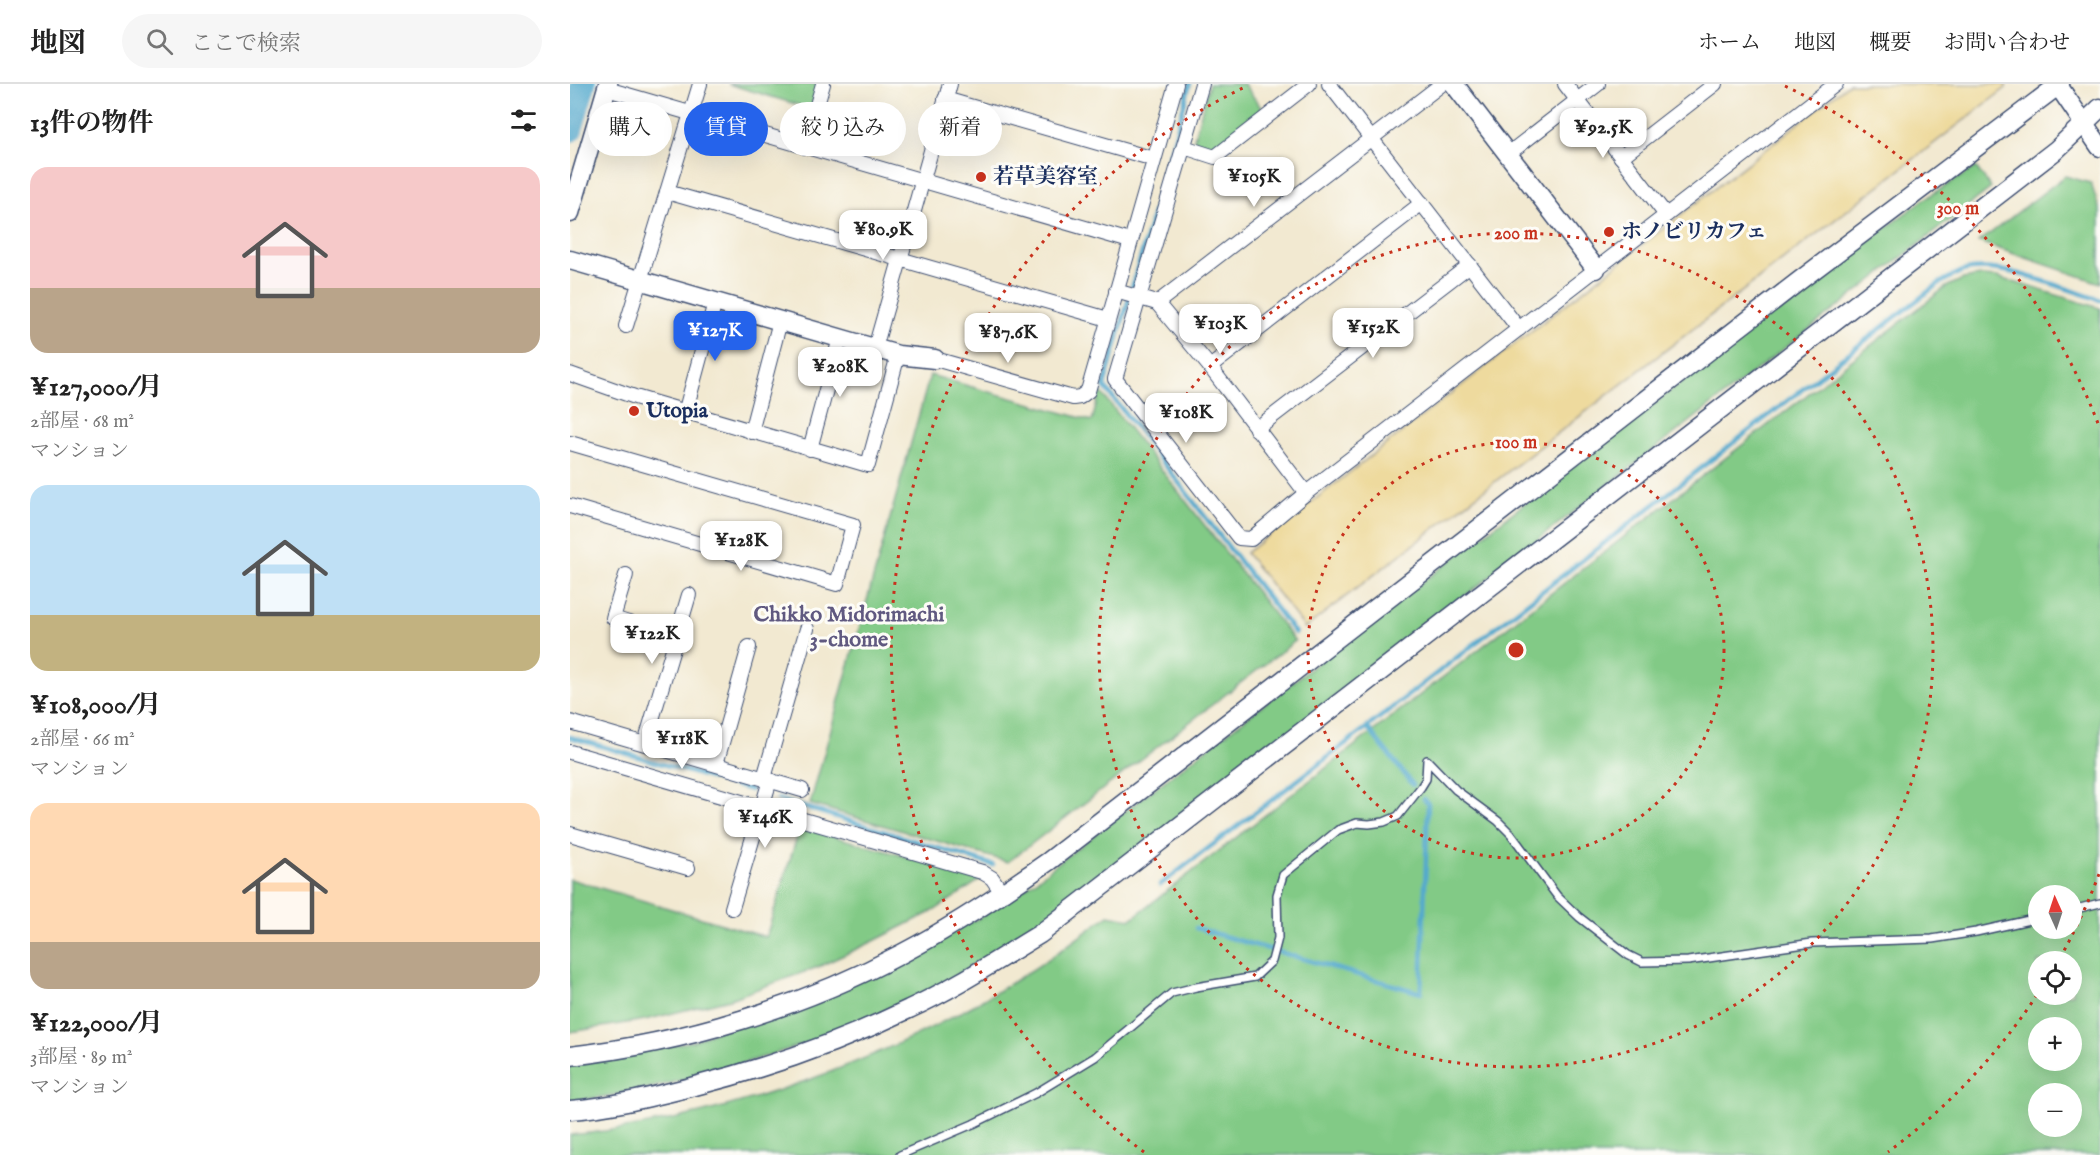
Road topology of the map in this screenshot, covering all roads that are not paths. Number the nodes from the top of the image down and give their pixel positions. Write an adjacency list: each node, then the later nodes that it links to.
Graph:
1 (700, 84): 18 (street)
2 (823, 84): 19 (street)
3 (950, 84): 16 (street)
4 (1176, 84): 30 (street)
5 (1203, 84): 25 (street)
6 (1309, 84): 25 (street)
7 (1329, 84): 24 (street)
8 (1442, 84): 24 (street)
9 (1454, 84): 27 (street)
10 (1565, 84): 17 (street)
11 (1598, 84): 17 (street)
12 (1715, 84): 29 (street)
13 (2059, 84): 22 (street); 76 (street)
14 (607, 86): 21 (street); 34 (street)
15 (1827, 87): 35 (street)
16 (945, 99): 30 (street); 31 (street)
17 (1577, 100): 27 (street); 29 (street)
18 (695, 102)
19 (818, 102)
20 (2100, 108): 22 (street)
21 (684, 112)
22 (2085, 123): 26 (street); 82 (street)
23 (684, 137): 32 (street)
24 (1372, 137): 33 (street); 44 (street)
25 (1184, 147): 42 (street)
26 (2100, 147)
27 (1508, 154): 40 (street)
28 (835, 156): 31 (street)
29 (1621, 157): 35 (street)
30 (1154, 159): 36 (street)
31 (921, 181): 36 (street); 37 (street)
32 (667, 192): 37 (street); 41 (street)
33 (1422, 202): 39 (street); 53 (street)
34 (570, 213)
35 (1666, 215): 40 (street)
36 (1131, 241): 42 (street)
37 (900, 258): 45 (street); 50 (street)
38 (570, 260): 41 (street)
39 (1470, 265): 48 (street); 56 (street)
40 (1596, 269): 48 (street)
41 (640, 280): 43 (street); 47 (street)
42 (1129, 295): 44 (street); 45 (street); 60 (street)
43 (715, 302): 46 (street); 55 (street)
44 (1157, 303): 53 (street)
45 (1108, 319): 52 (street)
46 (780, 321): 49 (street); 57 (street)
47 (626, 326)
48 (1519, 329): 60 (street)
49 (840, 338): 50 (street); 59 (street)
50 (875, 348): 51 (street)
51 (898, 355): 52 (street); 59 (street)
52 (935, 359)
53 (1210, 367): 56 (street)
54 (570, 374): 55 (street)
55 (685, 413): 57 (street)
56 (1256, 429): 60 (street)
57 (751, 432): 59 (street)
58 (570, 443): 61 (street)
59 (810, 449)
60 (1306, 493)
61 (570, 506)
62 (626, 575): 65 (street)
63 (688, 595): 65 (street)
64 (807, 629): 71 (street)
65 (676, 638): 68 (street)
66 (749, 647): 70 (street)
67 (570, 722): 68 (street)
68 (645, 743): 70 (street)
69 (570, 752): 73 (street)
70 (716, 764): 71 (street)
71 (767, 779): 72 (street); 73 (street)
72 (802, 790)
73 (761, 808): 76 (street); 78 (street)
74 (570, 834): 75 (street)
75 (688, 868)
76 (1003, 894): 81 (street)
77 (2100, 903): 79 (lane)
78 (732, 908)
79 (2082, 908)
80 (2028, 920): 83 (lane)
81 (570, 1056)
82 (570, 1110)
83 (900, 1155)

